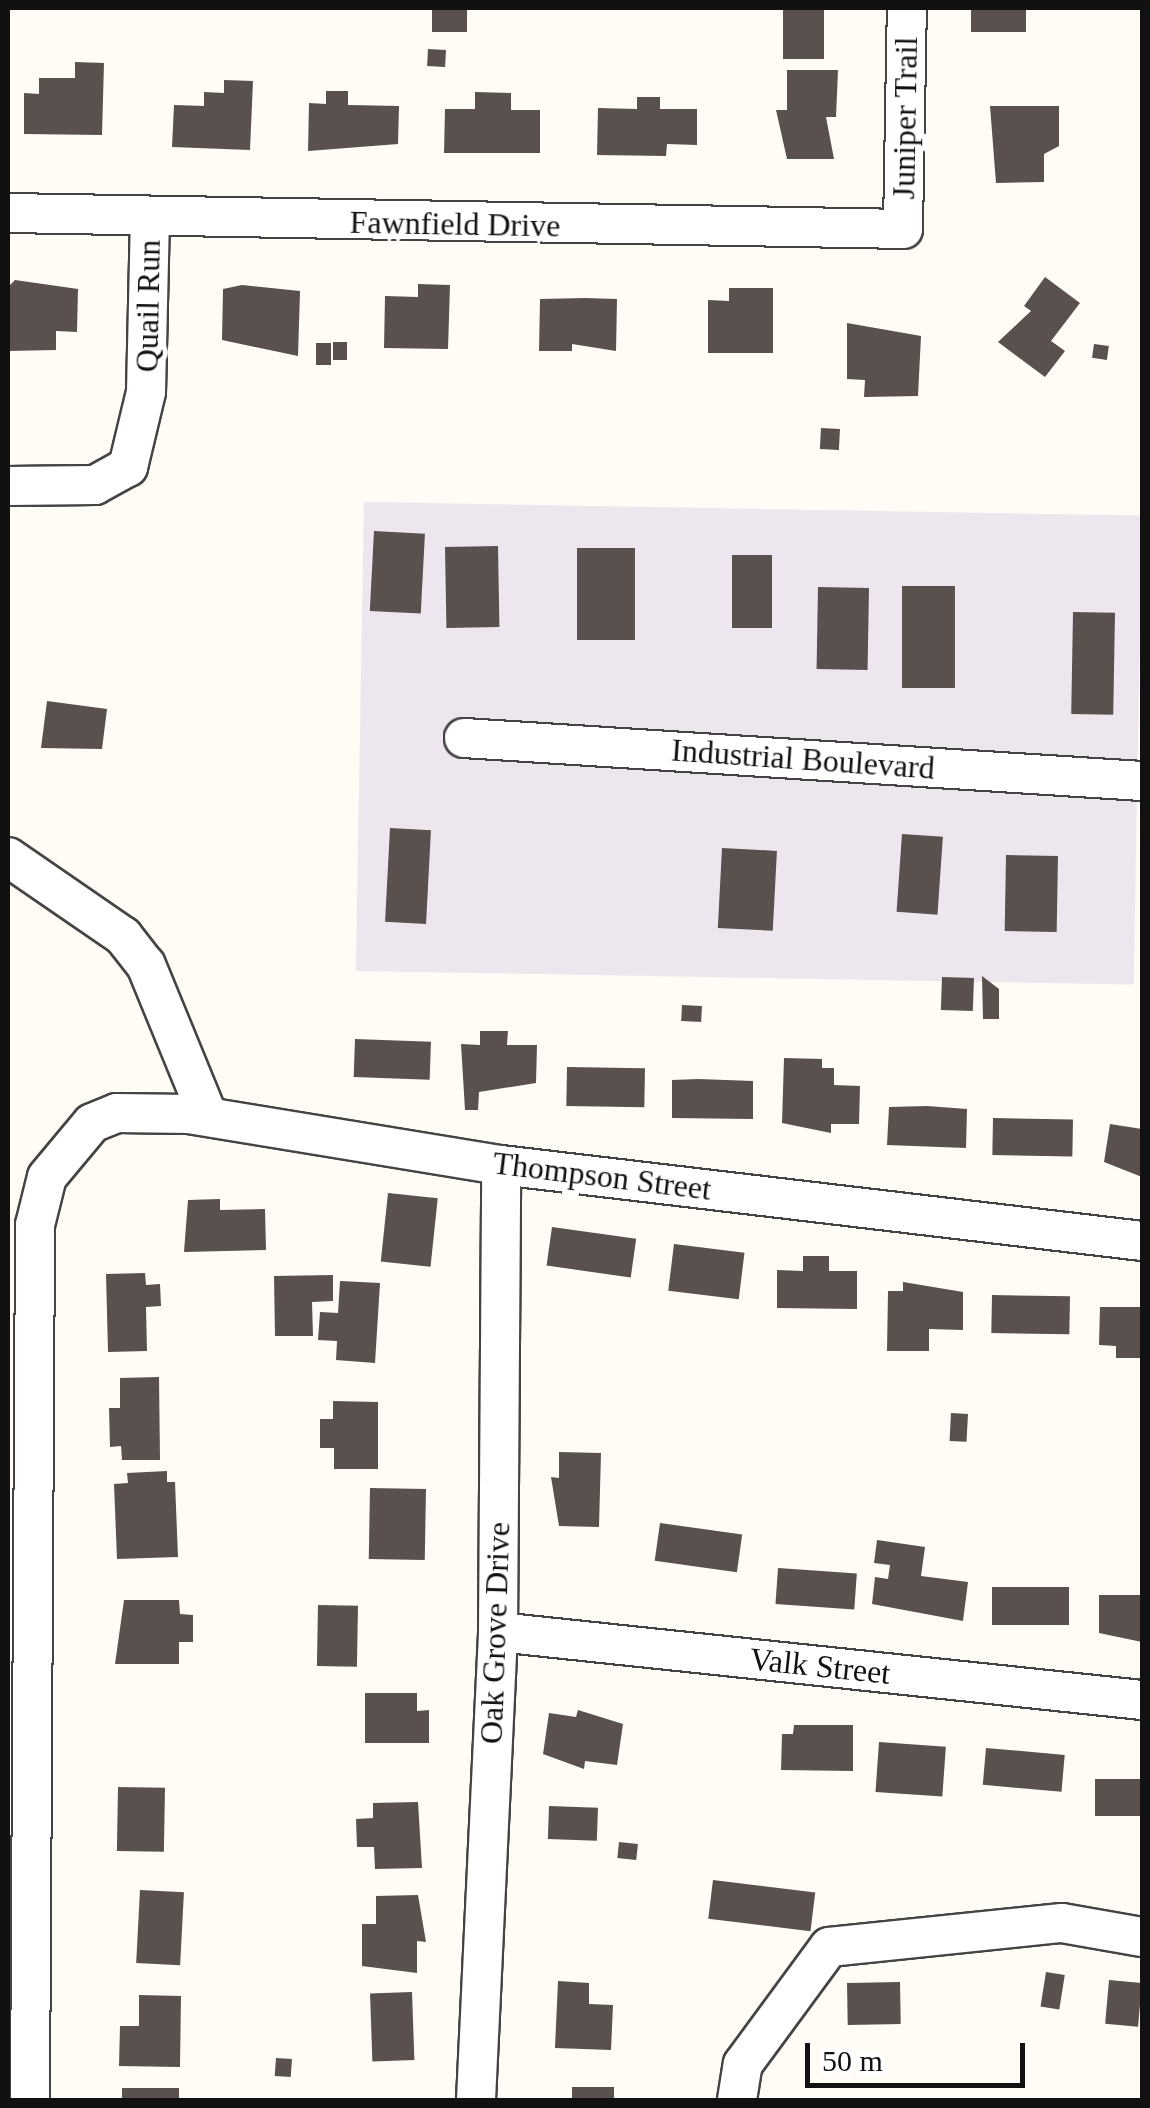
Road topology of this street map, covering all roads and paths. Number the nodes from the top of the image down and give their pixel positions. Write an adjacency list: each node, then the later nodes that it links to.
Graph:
1 (907, 8): 4 (street, Juniper Trail)
2 (8, 213): 3 (street, Fawnfield Drive)
3 (150, 220): 4 (street, Fawnfield Drive); 5 (street, Quail Run)
4 (903, 229)
5 (8, 486)
6 (464, 738): 7 (street, Industrial Boulevard)
7 (1142, 781)
8 (8, 857): 9 (street)
9 (208, 1116): 10 (street, Thompson Street); 15 (street, Thompson Street)
10 (501, 1165): 11 (street, Thompson Street); 12 (street, Oak Grove Drive)
11 (1142, 1240)
12 (498, 1632): 13 (street, Valk Street); 16 (street, Oak Grove Drive)
13 (1142, 1700)
14 (1142, 1937): 17 (street)
15 (30, 2100)
16 (476, 2100)
17 (737, 2100)

